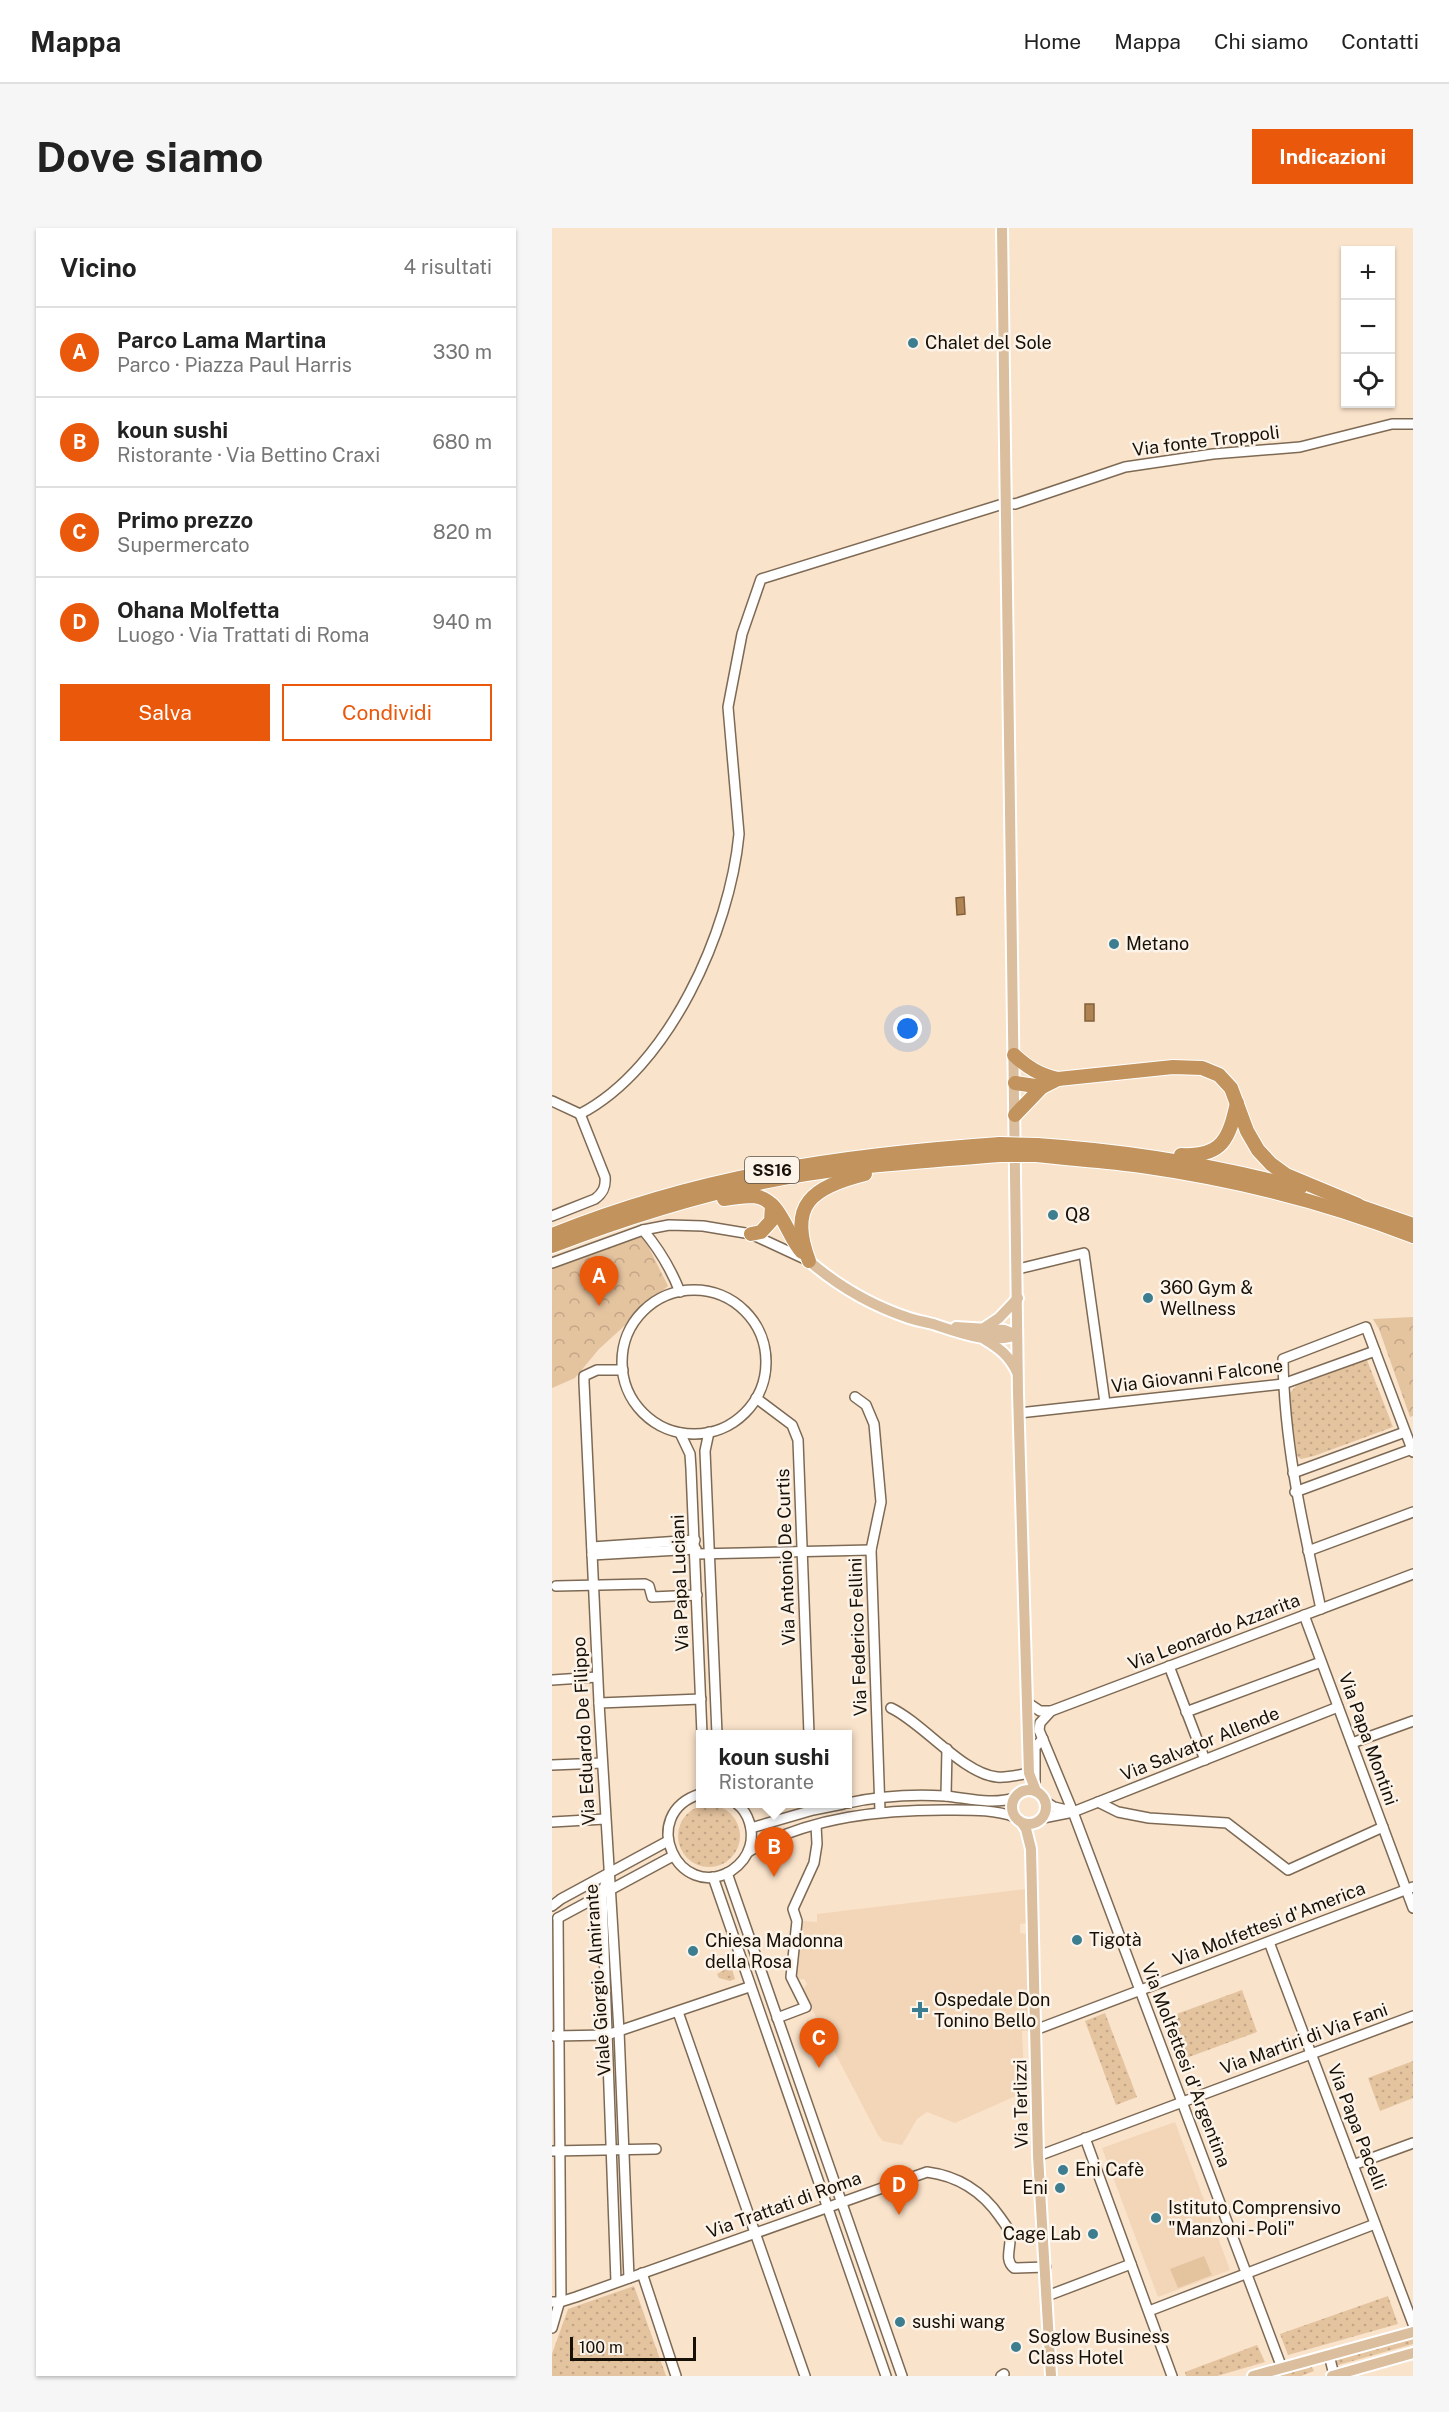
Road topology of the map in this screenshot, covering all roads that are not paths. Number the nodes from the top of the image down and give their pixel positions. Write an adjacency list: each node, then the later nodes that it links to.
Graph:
1 (1002, 228): 3 (main road)
2 (1413, 424): 3 (street, Via fonte Troppoli)
3 (1006, 503): 4 (main road); 9 (street, Via fonte Troppoli)
4 (1014, 1055): 5 (highway); 6 (main road)
5 (1041, 1081): 6 (highway); 8 (highway); 10 (highway)
6 (1015, 1083): 10 (main road)
7 (552, 1101): 9 (street)
8 (1237, 1103): 13 (highway); 17 (highway)
9 (580, 1114): 18 (street)
10 (1015, 1115): 27 (main road)
11 (1000, 1150): 12 (highway, SS16, bridge); 14 (highway, SS16); 22 (highway, SS16)
12 (1036, 1150): 13 (highway, SS16); 23 (highway, SS16)
13 (1110, 1152): 17 (highway, SS16)
14 (917, 1161): 15 (highway, SS16); 25 (highway)
15 (684, 1202): 16 (highway); 24 (highway, SS16)
16 (772, 1205): 21 (highway); 25 (highway)
17 (1358, 1205): 19 (highway, SS16)
18 (552, 1216)
19 (1413, 1225)
20 (643, 1230): 21 (street); 26 (street); 28 (street)
21 (751, 1234): 25 (street)
22 (552, 1235)
23 (1413, 1236)
24 (552, 1246)
25 (809, 1261): 30 (main road)
26 (552, 1263)
27 (1018, 1269): 29 (main road); 38 (street)
28 (680, 1292): 33 (street); 37 (street)
29 (1017, 1298): 30 (main road); 31 (main road)
30 (983, 1333): 31 (main road); 34 (main road)
31 (1017, 1335): 34 (main road)
32 (1375, 1351): 35 (street, Via Giovanni Falcone); 35 (street); 41 (street)
33 (623, 1370): 42 (street); 49 (street, Via Eduardo De Filippo)
34 (1018, 1375): 39 (main road)
35 (1283, 1384): 38 (street, Via Giovanni Falcone); 44 (street)
36 (855, 1397): 48 (street, Via Federico Fellini)
37 (756, 1398): 40 (street); 50 (street, Via Antonio De Curtis)
38 (1105, 1403): 39 (street, Via Giovanni Falcone)
39 (1019, 1413): 67 (main road)
40 (709, 1432): 42 (street); 52 (street, Via Papa Luciani)
41 (1405, 1432): 43 (street); 44 (street)
42 (680, 1433): 47 (street, Via Papa Luciani)
43 (1412, 1451): 45 (street)
44 (1293, 1473): 45 (street)
45 (1295, 1492): 51 (street)
46 (1413, 1512): 51 (street)
47 (695, 1548): 49 (street); 52 (street); 56 (street, Via Papa Luciani)
48 (871, 1550): 50 (street); 87 (street, Via Federico Fellini)
49 (592, 1551): 55 (street, Via Eduardo De Filippo)
50 (801, 1551): 52 (street); 75 (street, Via Antonio De Curtis)
51 (1308, 1551): 57 (street)
52 (709, 1553): 63 (street, Via Papa Luciani)
53 (1413, 1574): 57 (street, Via Leonardo Azzarita)
54 (556, 1586): 55 (street)
55 (593, 1586): 56 (street); 61 (street, Via Eduardo De Filippo)
56 (697, 1595): 62 (street, Via Papa Luciani)
57 (1321, 1609): 58 (street, Via Leonardo Azzarita)
58 (1304, 1615): 59 (street, Via Papa Montini); 60 (street, Via Leonardo Azzarita)
59 (1321, 1662): 68 (street, Via Papa Montini); 71 (street)
60 (1169, 1666): 70 (street, Via Leonardo Azzarita); 71 (street)
61 (597, 1677): 64 (street); 66 (street, Via Eduardo De Filippo)
62 (700, 1679): 63 (street); 65 (street, Via Papa Luciani)
63 (715, 1679): 74 (street, Via Papa Luciani)
64 (552, 1680)
65 (701, 1699): 66 (street); 73 (street, Via Papa Luciani)
66 (599, 1703): 80 (street, Via Eduardo De Filippo)
67 (1028, 1703): 70 (street); 82 (main road)
68 (1338, 1707): 77 (street, Via Papa Montini); 79 (street, Via Salvator Allende)
69 (891, 1708): 78 (street)
70 (1051, 1711): 76 (street)
71 (1186, 1712): 79 (street)
72 (1413, 1720): 77 (street)
73 (702, 1730)
74 (717, 1730)
75 (809, 1730)
76 (1042, 1738): 83 (street); 94 (street, Via Molfettesi d'Argentina)
77 (1352, 1743): 100 (street, Via Papa Montini)
78 (947, 1749): 82 (street); 86 (street)
79 (1205, 1760): 90 (street, Via Salvator Allende)
80 (602, 1763): 81 (street); 95 (street, Via Eduardo De Filippo)
81 (552, 1766)
82 (1029, 1773): 83 (main road); 84 (main road)
83 (1035, 1789): 84 (main road); 89 (main road)
84 (1018, 1795): 86 (street); 96 (main road)
85 (696, 1796): 102 (street)
86 (946, 1796): 87 (street)
87 (880, 1797): 88 (street); 93 (street, Via Federico Fellini)
88 (852, 1802)
89 (1046, 1802): 94 (street); 97 (main road)
90 (1098, 1802): 94 (street, Via Salvator Allende); 100 (street)
91 (741, 1808): 101 (street)
92 (810, 1808): 101 (street)
93 (880, 1811): 96 (street); 99 (street)
94 (1073, 1812): 97 (street, Via Salvator Allende); 116 (street, Via Molfettesi d'Argentina)
95 (605, 1819): 98 (street); 107 (street, Via Eduardo De Filippo)
96 (1019, 1820): 97 (main road); 103 (main road, Via Terlizzi)
97 (1041, 1820): 103 (main road, Via Terlizzi)
98 (552, 1822)
99 (816, 1824): 104 (street); 119 (street)
100 (1383, 1827): 109 (street, Via Papa Montini)
101 (751, 1828): 104 (street)
102 (668, 1841): 105 (street); 107 (street)
103 (1031, 1849): 120 (main road, Via Terlizzi)
104 (748, 1852): 106 (street)
105 (673, 1856): 108 (street); 110 (street)
106 (728, 1873): 108 (street); 119 (street)
107 (608, 1874): 110 (street, Viale Giorgio Almirante); 111 (street)
108 (713, 1877): 115 (street)
109 (1410, 1889): 112 (street, Via Papa Montini); 114 (street, Via Molfettesi d'America)
110 (606, 1891): 113 (street); 121 (street, Viale Giorgio Almirante); 123 (street, Viale Giorgio Almirante)
111 (552, 1906)
112 (1413, 1908)
113 (555, 1916): 124 (street)
114 (1269, 1942): 116 (street, Via Molfettesi d'America); 125 (street, Via Papa Pacelli)
115 (749, 1987): 117 (street); 122 (street)
116 (1140, 1990): 120 (street, Via Molfettesi d'America); 128 (street, Via Molfettesi d'Argentina)
117 (678, 2012): 121 (street); 140 (street)
118 (1413, 2016): 125 (street, Via Martiri di Via Fani)
119 (778, 2022): 122 (street); 126 (street)
120 (1035, 2030): 135 (main road, Via Terlizzi)
121 (620, 2031): 123 (street); 133 (street, Viale Giorgio Almirante)
122 (766, 2032): 127 (street)
123 (607, 2035): 124 (street); 132 (street, Viale Giorgio Almirante)
124 (555, 2036): 134 (street)
125 (1312, 2054): 128 (street, Via Martiri di Via Fani); 136 (street, Via Papa Pacelli)
126 (802, 2093): 127 (street); 137 (street)
127 (789, 2098): 138 (street)
128 (1182, 2102): 129 (street, Via Martiri di Via Fani); 144 (street, Via Molfettesi d'Argentina)
129 (1086, 2138): 135 (street, Via Martiri di Via Fani); 141 (street)
130 (1413, 2143): 136 (street)
131 (656, 2149): 133 (street)
132 (611, 2150): 133 (street); 134 (street); 146 (street, Viale Giorgio Almirante)
133 (624, 2150): 145 (street, Viale Giorgio Almirante)
134 (556, 2151): 148 (street)
135 (1038, 2156): 142 (main road, Via Terlizzi)
136 (1353, 2165): 139 (street, Via Papa Pacelli)
137 (842, 2202): 138 (street, Via Trattati di Roma); 142 (street, Via Trattati di Roma); 150 (street)
138 (826, 2207): 140 (street, Via Trattati di Roma); 151 (street)
139 (1375, 2224): 144 (street); 152 (street, Via Papa Pacelli)
140 (754, 2234): 143 (street, Via Trattati di Roma); 160 (street)
141 (1131, 2264): 147 (street); 149 (street)
142 (1046, 2267): 147 (main road, Via Terlizzi)
143 (642, 2273): 145 (street, Via Trattati di Roma); 159 (street)
144 (1246, 2274): 149 (street); 158 (street, Via Molfettesi d'Argentina)
145 (629, 2278): 146 (street, Via Trattati di Roma)
146 (616, 2282): 148 (street, Via Trattati di Roma)
147 (1047, 2296): 157 (main road, Via Terlizzi)
148 (556, 2302): 153 (street)
149 (1149, 2311): 166 (street)
150 (880, 2312): 151 (street); 162 (street)
151 (864, 2317): 161 (street)
152 (1413, 2324)
153 (552, 2328)
154 (1413, 2332): 156 (main road)
155 (1413, 2353): 168 (main road)
156 (1329, 2355): 158 (main road); 168 (street)
157 (1050, 2357): 163 (main road, Via Terlizzi); 164 (main road, Via Terlizzi); 165 (main road, Via Terlizzi)
158 (1282, 2368): 167 (main road)
159 (676, 2376)
160 (805, 2376)
161 (886, 2376)
162 (902, 2376)
163 (1046, 2376)
164 (1051, 2376)
165 (1056, 2376)
166 (1172, 2376)
167 (1253, 2376)
168 (1333, 2376)

